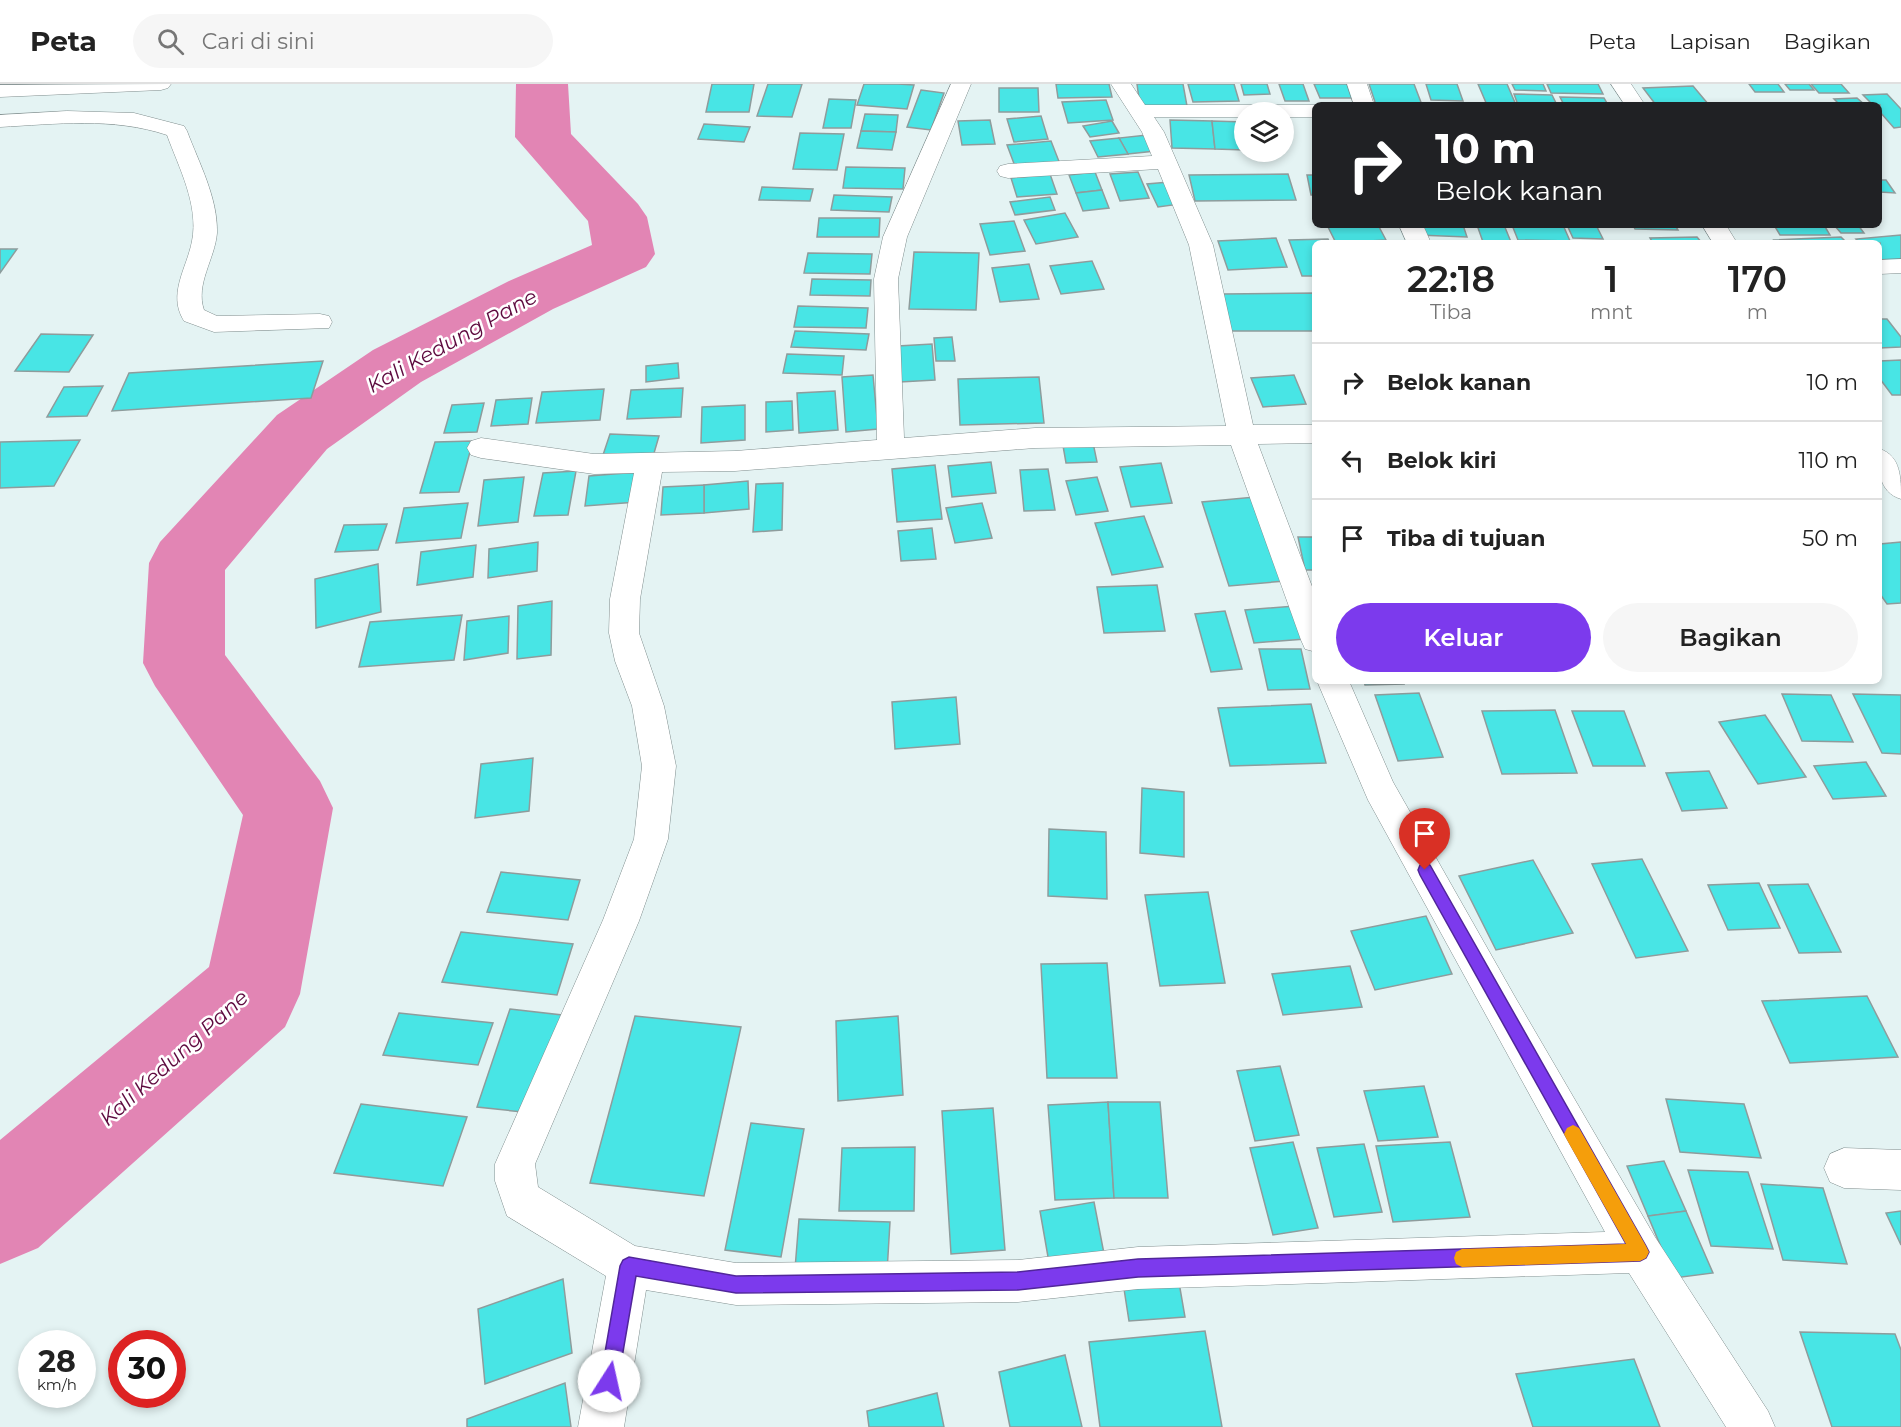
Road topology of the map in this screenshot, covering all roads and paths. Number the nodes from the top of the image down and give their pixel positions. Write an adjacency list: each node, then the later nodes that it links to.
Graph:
1 (161, 84): 6 (street)
2 (960, 84): 20 (street)
3 (1121, 84): 9 (street)
4 (1357, 84): 7 (street)
5 (1621, 84): 8 (street)
6 (0, 91)
7 (1363, 102)
8 (1633, 102)
9 (1139, 111): 10 (street); 12 (street)
10 (1312, 111)
11 (0, 121): 16 (street)
12 (1166, 162): 13 (street); 18 (street)
13 (1008, 171)
14 (1901, 266): 15 (street)
15 (1882, 267)
16 (320, 322)
17 (1312, 434): 18 (street)
18 (1242, 437): 20 (street); 24 (street)
19 (481, 448): 22 (street)
20 (891, 448): 22 (street)
21 (1882, 462): 23 (street)
22 (650, 463): 29 (street)
23 (1901, 489)
24 (1312, 629)
25 (1334, 684): 28 (street)
26 (1844, 1168): 27 (street)
27 (1901, 1170)
28 (1640, 1252): 29 (street); 31 (street)
29 (629, 1266): 30 (street)
30 (601, 1427)
31 (1752, 1427)

